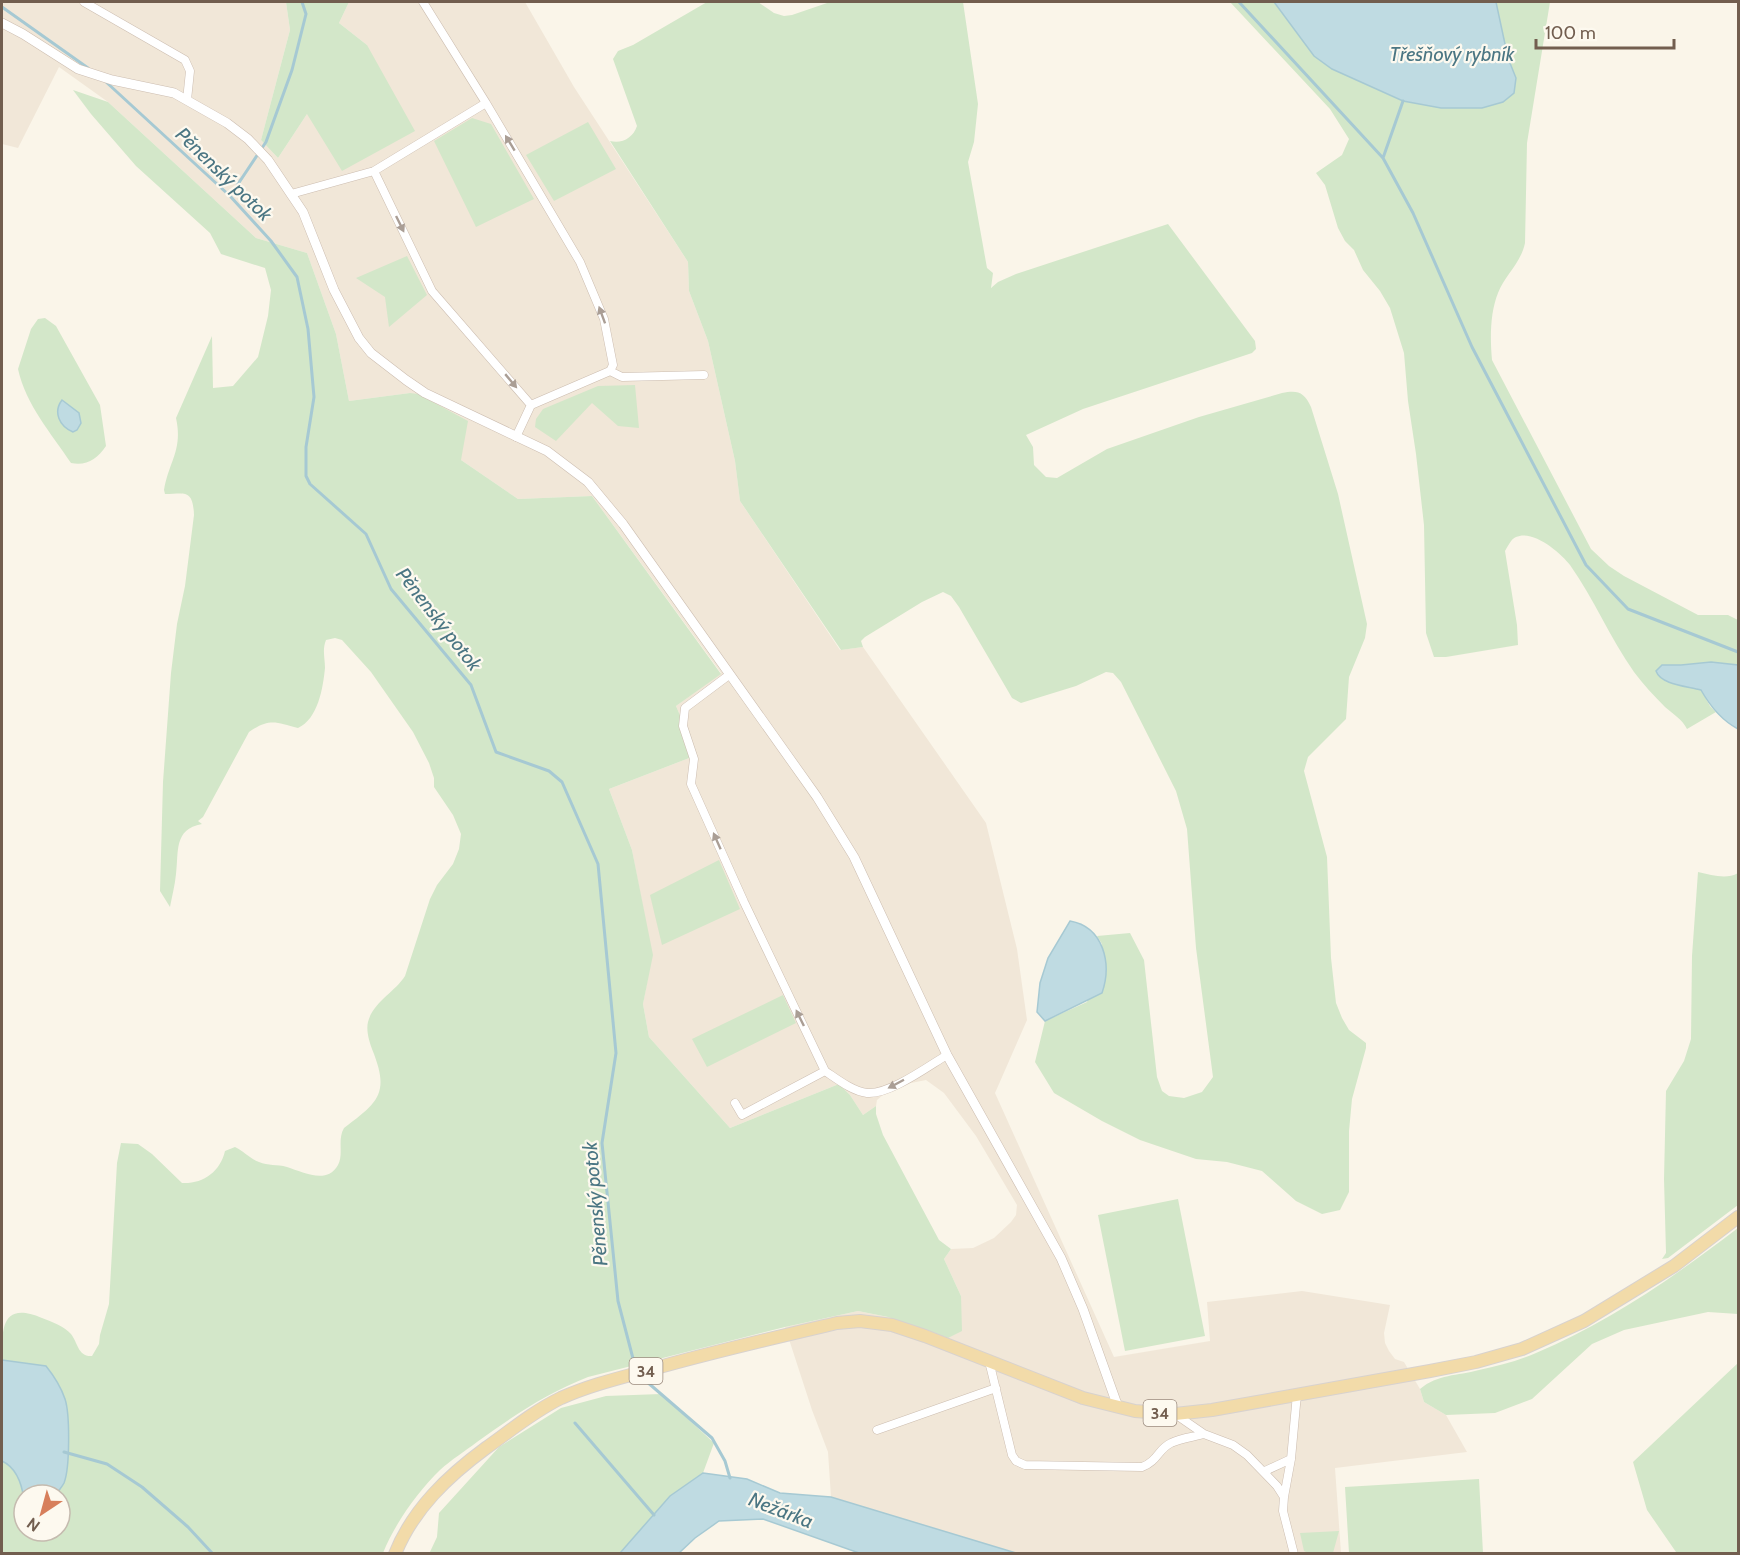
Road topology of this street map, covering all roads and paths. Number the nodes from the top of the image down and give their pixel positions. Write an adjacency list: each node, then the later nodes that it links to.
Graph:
1 (84, 2): 4 (street)
2 (423, 2): 5 (street)
3 (2, 23): 4 (street)
4 (187, 99): 7 (street)
5 (486, 103): 6 (street); 8 (street, one-way to 5)
6 (374, 171): 7 (street); 10 (street, one-way to 10)
7 (291, 194): 11 (street)
8 (610, 371): 9 (street); 10 (street)
9 (704, 375)
10 (531, 405): 11 (street)
11 (516, 436): 12 (street)
12 (729, 675): 13 (street); 14 (street, one-way to 12)
13 (947, 1055): 14 (street, one-way to 14); 20 (street)
14 (825, 1071): 15 (street)
15 (735, 1103)
16 (1738, 1217): 19 (main road, 34)
17 (989, 1361): 18 (street); 20 (main road, 34); 27 (main road, 34)
18 (996, 1388): 22 (street); 23 (street)
19 (1297, 1394): 21 (main road, 34); 24 (street)
20 (1118, 1407): 21 (main road, 34)
21 (1175, 1414): 23 (street)
22 (877, 1430)
23 (1204, 1434): 25 (street)
24 (1291, 1459): 25 (street); 26 (street)
25 (1264, 1472): 26 (street)
26 (1284, 1497): 28 (street)
27 (395, 1554)
28 (1294, 1554)

